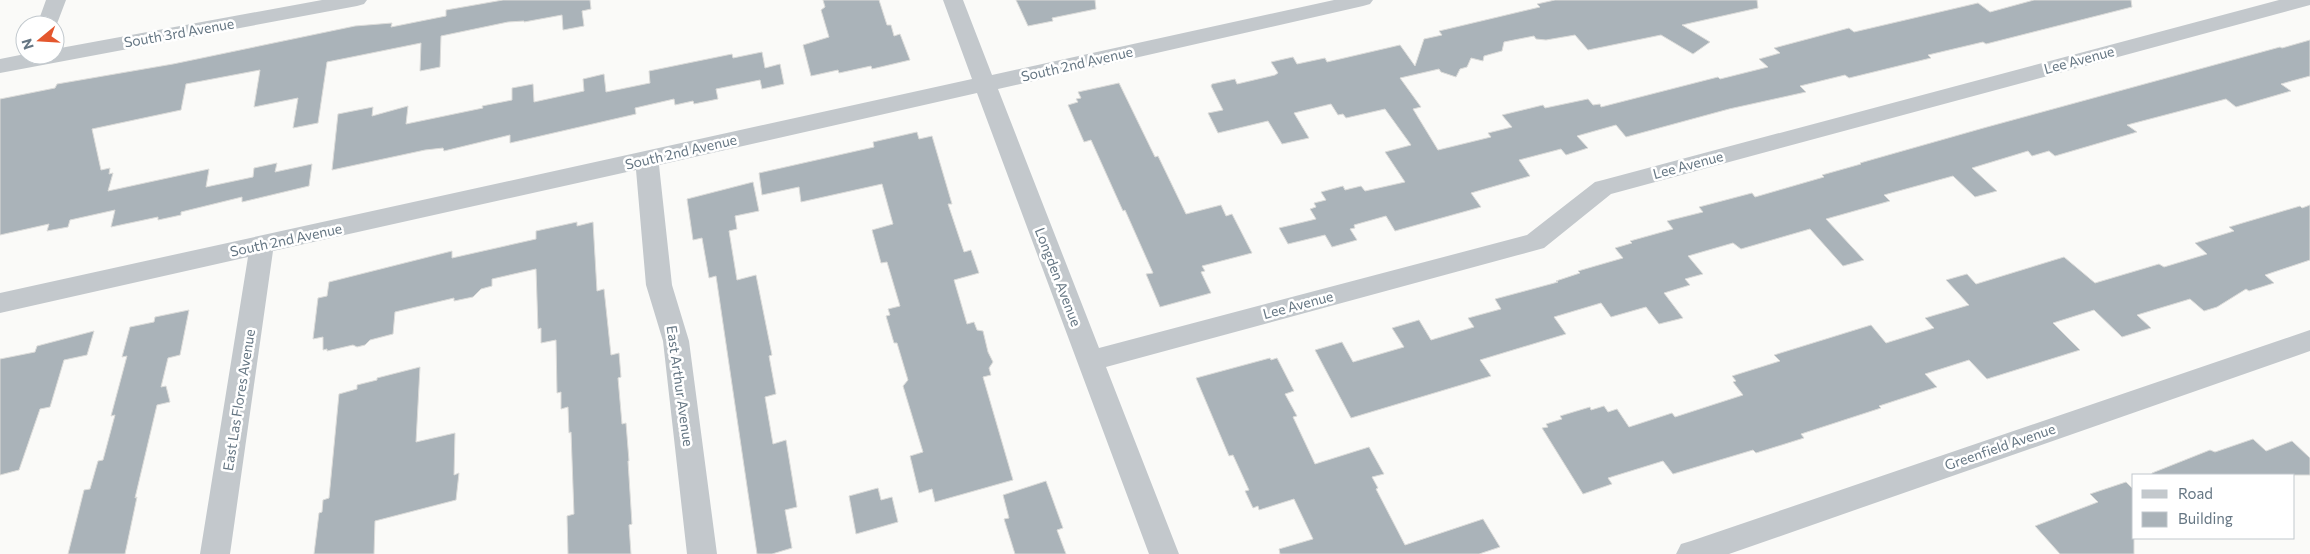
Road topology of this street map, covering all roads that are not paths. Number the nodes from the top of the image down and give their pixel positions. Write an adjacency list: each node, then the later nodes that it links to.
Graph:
1 (56, 0): 6 (street)
2 (353, 0): 7 (street, South 3rd Avenue)
3 (953, 0): 10 (street, Longden Avenue)
4 (1363, 0): 10 (street, South 2nd Avenue)
5 (2302, 0): 15 (street, Lee Avenue)
6 (51, 15)
7 (65, 52)
8 (15, 62): 9 (street, South 3rd Avenue)
9 (0, 66)
10 (986, 84): 11 (street, South 2nd Avenue); 15 (street, Longden Avenue)
11 (647, 159): 12 (street, South 2nd Avenue); 17 (street, East Arthur Avenue)
12 (262, 246): 13 (street, South 2nd Avenue); 16 (street, East Las Flores Avenue)
13 (0, 303)
14 (2310, 340): 19 (street, Greenfield Avenue)
15 (1089, 361): 18 (street, Longden Avenue)
16 (215, 554)
17 (702, 554)
18 (1164, 554)
19 (1691, 554)

